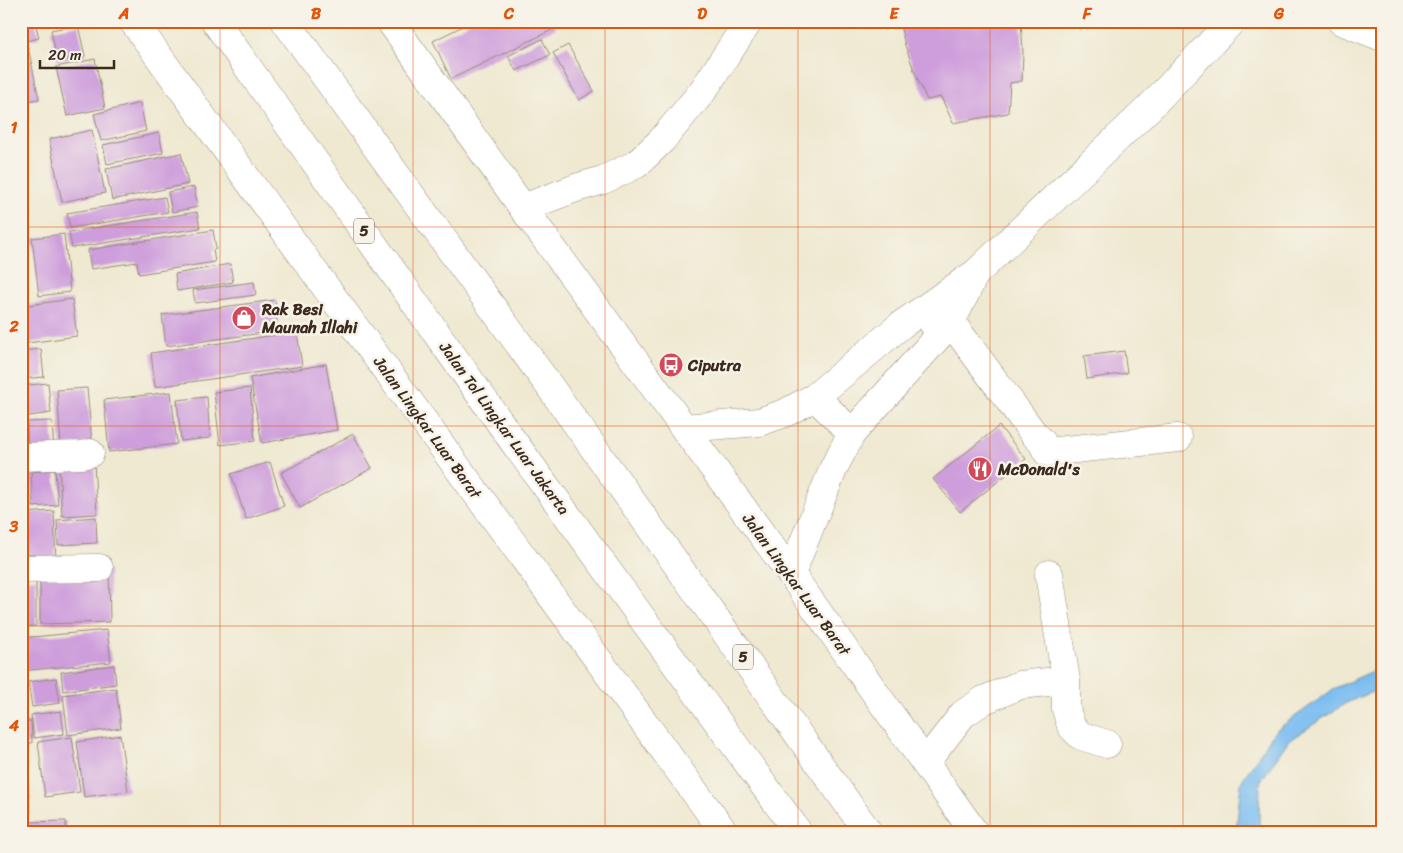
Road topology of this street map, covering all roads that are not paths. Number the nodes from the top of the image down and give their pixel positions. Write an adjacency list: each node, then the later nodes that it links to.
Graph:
1 (134, 21): 26 (main road, Jalan Lingkar Luar Barat)
2 (215, 21): 27 (main road, Jalan Tol Lingkar Luar Jakarta / 5)
3 (285, 21): 28 (main road, 5)
4 (390, 21): 9 (main road, Jalan Lingkar Luar Barat)
5 (749, 21): 9 (main road)
6 (1232, 21): 10 (main road)
7 (1342, 21): 8 (main road)
8 (1382, 37)
9 (523, 208): 14 (main road, Jalan Lingkar Luar Barat)
10 (976, 273): 11 (main road); 12 (main road)
11 (951, 322): 12 (main road); 15 (main road); 16 (main road)
12 (901, 325): 13 (main road)
13 (815, 397): 14 (main road); 15 (main road)
14 (684, 428): 21 (main road, Jalan Lingkar Luar Barat)
15 (852, 433): 21 (main road)
16 (1178, 438)
17 (90, 453): 18 (main road)
18 (21, 457)
19 (100, 568): 20 (main road)
20 (21, 569)
21 (790, 574): 25 (main road, Jalan Lingkar Luar Barat)
22 (1050, 574): 23 (main road)
23 (1066, 680): 24 (main road); 25 (main road)
24 (1106, 744)
25 (925, 763): 29 (main road, Jalan Lingkar Luar Barat)
26 (724, 832)
27 (798, 832)
28 (868, 832)
29 (974, 832)

